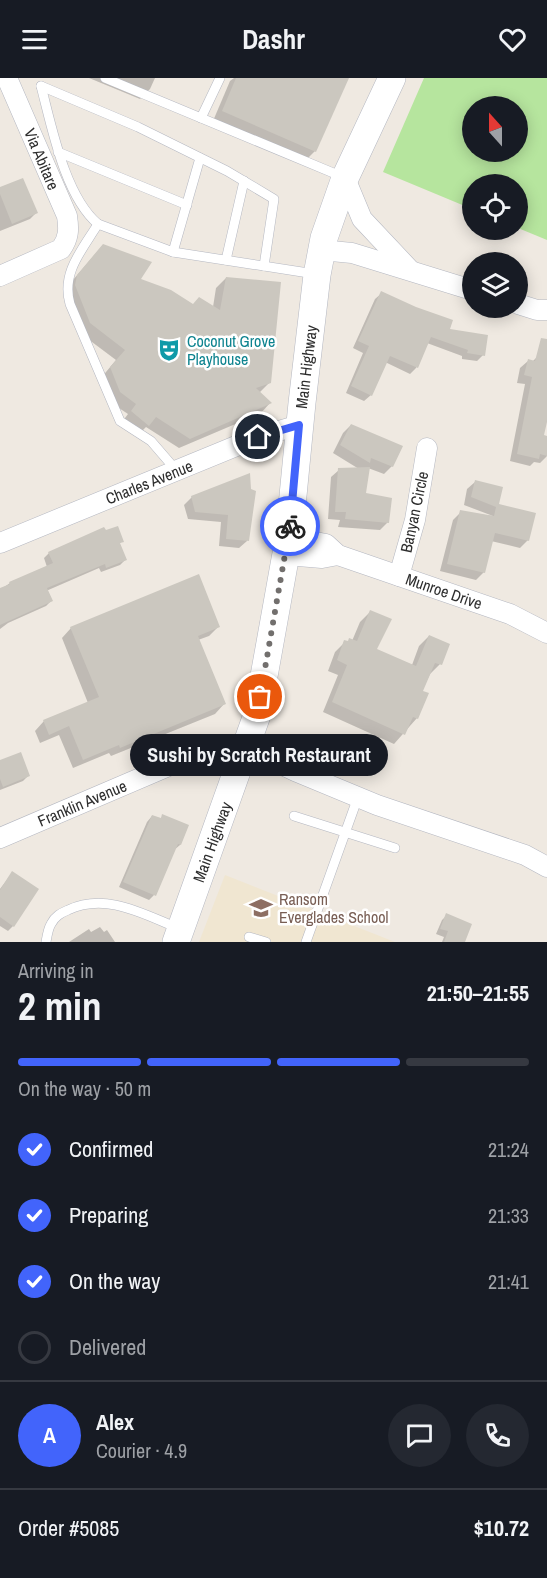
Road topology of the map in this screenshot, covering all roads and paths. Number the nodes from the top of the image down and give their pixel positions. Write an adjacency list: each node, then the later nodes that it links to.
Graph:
1 (7, 78): 17 (street, Via Abitare)
2 (105, 78): 5 (lane)
3 (220, 78): 5 (lane)
4 (392, 78): 8 (main road, Main Highway)
5 (201, 118): 8 (lane)
6 (58, 152): 7 (lane); 10 (lane); 11 (lane)
7 (200, 158): 9 (lane); 10 (lane)
8 (345, 178): 14 (main road, Main Highway); 16 (street)
9 (244, 181): 13 (lane); 15 (lane)
10 (187, 205): 12 (lane)
11 (98, 224): 12 (lane); 23 (lane)
12 (173, 252): 13 (lane)
13 (226, 260): 15 (lane)
14 (319, 262): 15 (lane); 16 (street); 21 (main road, Main Highway)
15 (264, 266)
16 (411, 271): 18 (street)
17 (0, 276)
18 (462, 287)
19 (528, 307): 20 (street)
20 (547, 310)
21 (299, 425): 23 (street, Charles Avenue); 25 (main road, Main Highway)
22 (427, 448): 26 (street, Banyan Circle)
23 (176, 470): 24 (street, Charles Avenue)
24 (0, 543)
25 (288, 546): 26 (street, Munroe Drive); 28 (main road, Main Highway)
26 (399, 576): 27 (street, Munroe Drive)
27 (547, 633)
28 (255, 752): 29 (street); 32 (street, Franklin Avenue); 35 (main road, Main Highway)
29 (358, 797): 31 (lane); 34 (street)
30 (294, 816): 31 (lane)
31 (345, 833): 33 (lane); 39 (lane)
32 (0, 838)
33 (395, 848)
34 (547, 867)
35 (178, 936): 37 (lane)
36 (249, 937): 38 (lane)
37 (46, 942)
38 (266, 942)
39 (306, 942)

